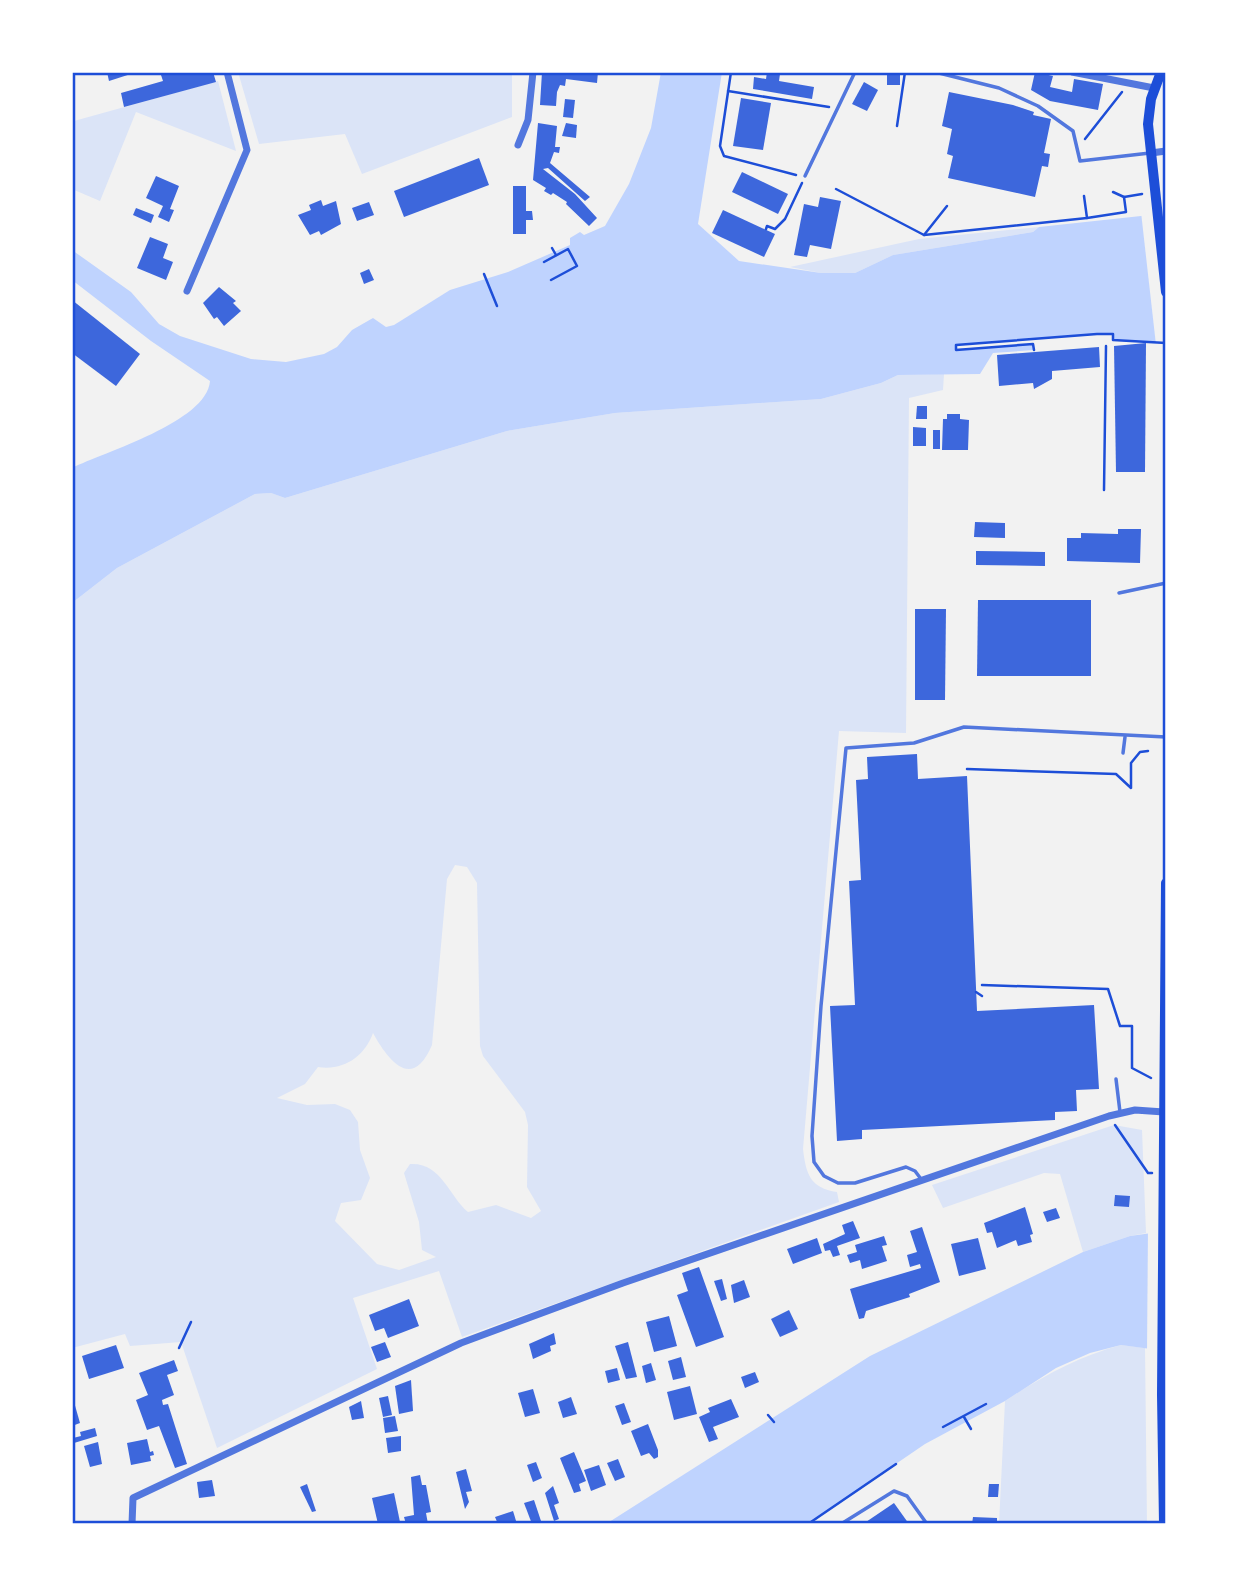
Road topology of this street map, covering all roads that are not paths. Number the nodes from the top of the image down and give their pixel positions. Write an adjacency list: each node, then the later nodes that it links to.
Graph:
1 (227, 72): 12 (street)
2 (533, 72): 8 (street)
3 (855, 72): 11 (lane)
4 (935, 72): 10 (lane)
5 (1072, 72): 7 (street)
6 (1161, 72): 7 (main road)
7 (1154, 88): 10 (main road)
8 (518, 145)
9 (1166, 151): 10 (street)
10 (1150, 153): 13 (main road)
11 (805, 176)
12 (187, 291)
13 (1166, 292)
14 (1166, 583): 15 (lane)
15 (1119, 593)
16 (1125, 737): 17 (lane); 18 (lane); 23 (lane)
17 (1166, 737)
18 (1123, 753)
19 (1166, 883): 21 (main road)
20 (1116, 1079): 22 (lane)
21 (1164, 1112): 22 (street); 24 (main road)
22 (1120, 1113): 23 (street)
23 (922, 1181): 25 (street)
24 (1164, 1395): 28 (main road)
25 (132, 1524)
26 (841, 1524): 27 (lane)
27 (927, 1524)
28 (1164, 1524)

